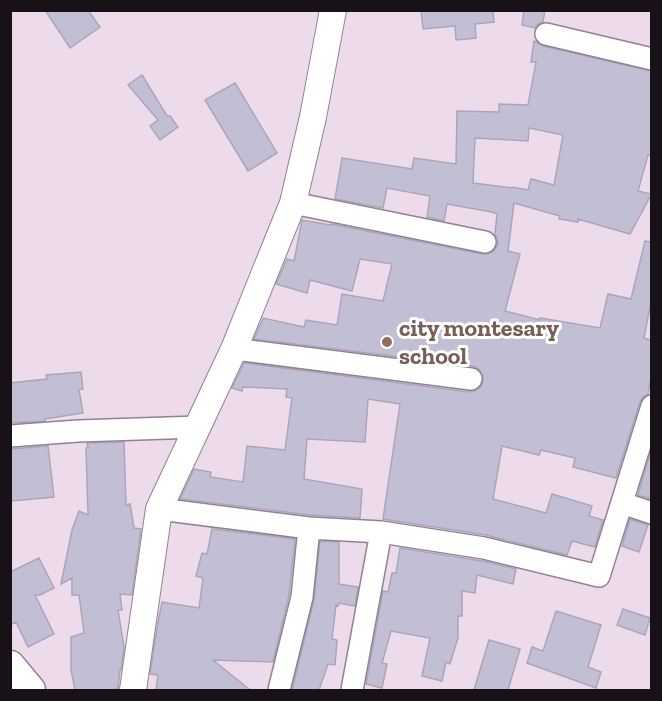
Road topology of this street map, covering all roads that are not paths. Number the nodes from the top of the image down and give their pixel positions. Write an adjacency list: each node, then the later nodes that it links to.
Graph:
1 (333, 10): 4 (street)
2 (546, 34): 3 (street)
3 (651, 59)
4 (293, 203): 5 (street); 6 (street)
5 (485, 242)
6 (234, 349): 7 (street); 9 (street)
7 (471, 379)
8 (651, 406): 11 (street)
9 (198, 427): 10 (street); 12 (street)
10 (10, 436)
11 (622, 503): 13 (street); 15 (street)
12 (159, 509): 14 (street); 18 (street)
13 (651, 513)
14 (309, 528): 15 (street); 19 (street)
15 (381, 532): 20 (street)
16 (10, 666): 17 (main road)
17 (30, 690)
18 (133, 690)
19 (279, 690)
20 (352, 690)

